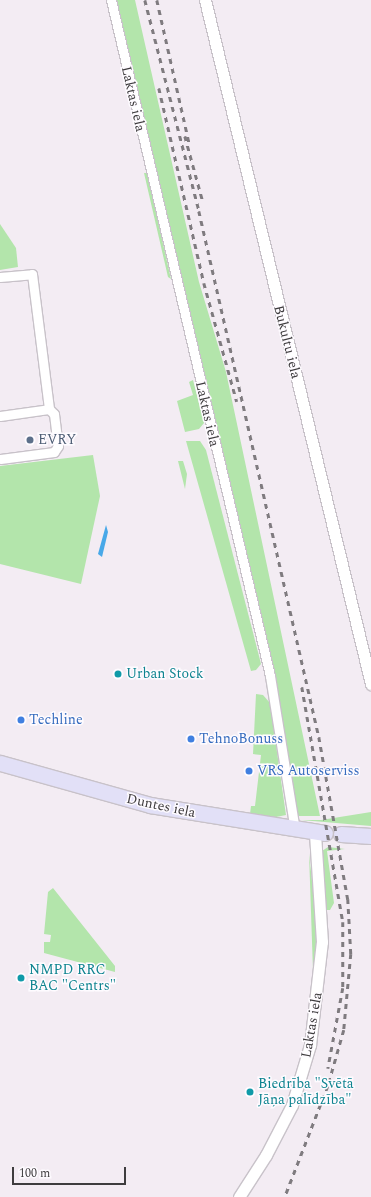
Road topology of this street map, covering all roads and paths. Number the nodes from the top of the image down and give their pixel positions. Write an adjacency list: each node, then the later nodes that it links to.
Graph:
1 (110, 0): 9 (street, Laktas iela)
2 (205, 0): 7 (street, Bukultu iela)
3 (0, 277): 4 (street)
4 (49, 409): 5 (street); 6 (street)
5 (0, 416)
6 (0, 459)
7 (371, 684)
8 (0, 763): 9 (main road, Duntes iela)
9 (295, 830): 10 (main road, Duntes iela)
10 (320, 833): 13 (street, Laktas iela)
11 (342, 834): 12 (main road)
12 (371, 836)
13 (239, 1197)

